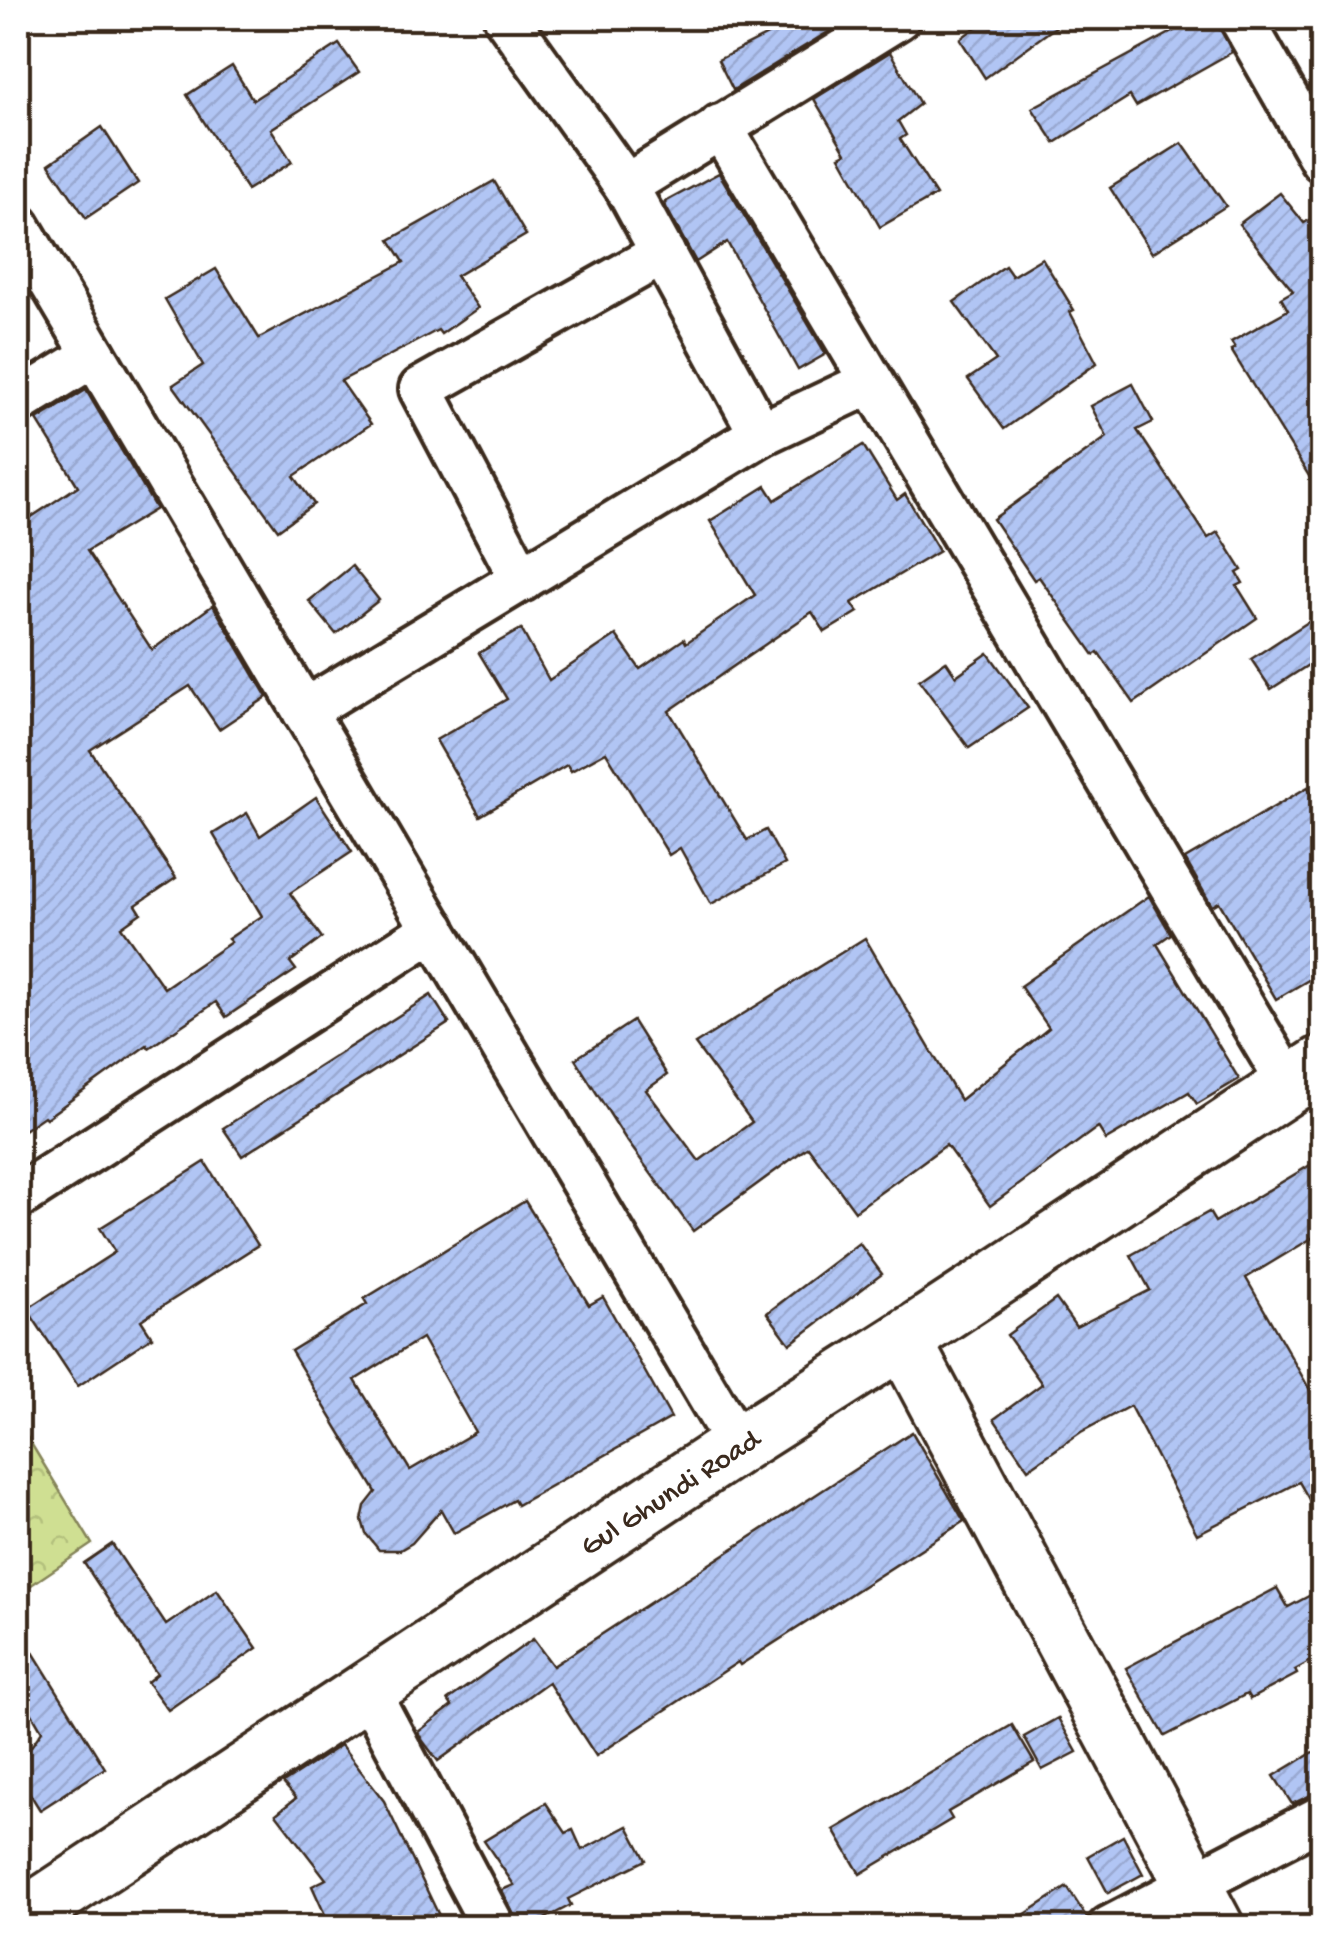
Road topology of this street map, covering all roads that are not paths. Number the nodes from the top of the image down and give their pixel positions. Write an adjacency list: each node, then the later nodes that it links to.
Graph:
1 (506, 18): 6 (street)
2 (898, 18): 4 (street)
3 (1241, 18): 5 (street)
4 (720, 126): 6 (street); 10 (street)
5 (1322, 160)
6 (626, 186): 8 (street)
7 (18, 226): 9 (street)
8 (663, 254): 12 (street); 13 (street)
9 (94, 355): 11 (street); 14 (street)
10 (871, 382): 12 (street); 16 (street)
11 (18, 402)
12 (761, 434): 13 (street)
13 (522, 580): 14 (street)
14 (304, 710): 15 (street)
15 (434, 929): 17 (street); 19 (street)
16 (1306, 1074): 18 (main road, Gul Ghundi Road)
17 (18, 1197)
18 (903, 1340): 19 (main road, Gul Ghundi Road); 22 (main road)
19 (738, 1445): 20 (main road, Gul Ghundi Road)
20 (367, 1690): 23 (main road, Gul Ghundi Road); 24 (street)
21 (1322, 1817): 22 (street)
22 (1204, 1906): 25 (street)
23 (18, 1921)
24 (494, 1928)
25 (1109, 1928)

